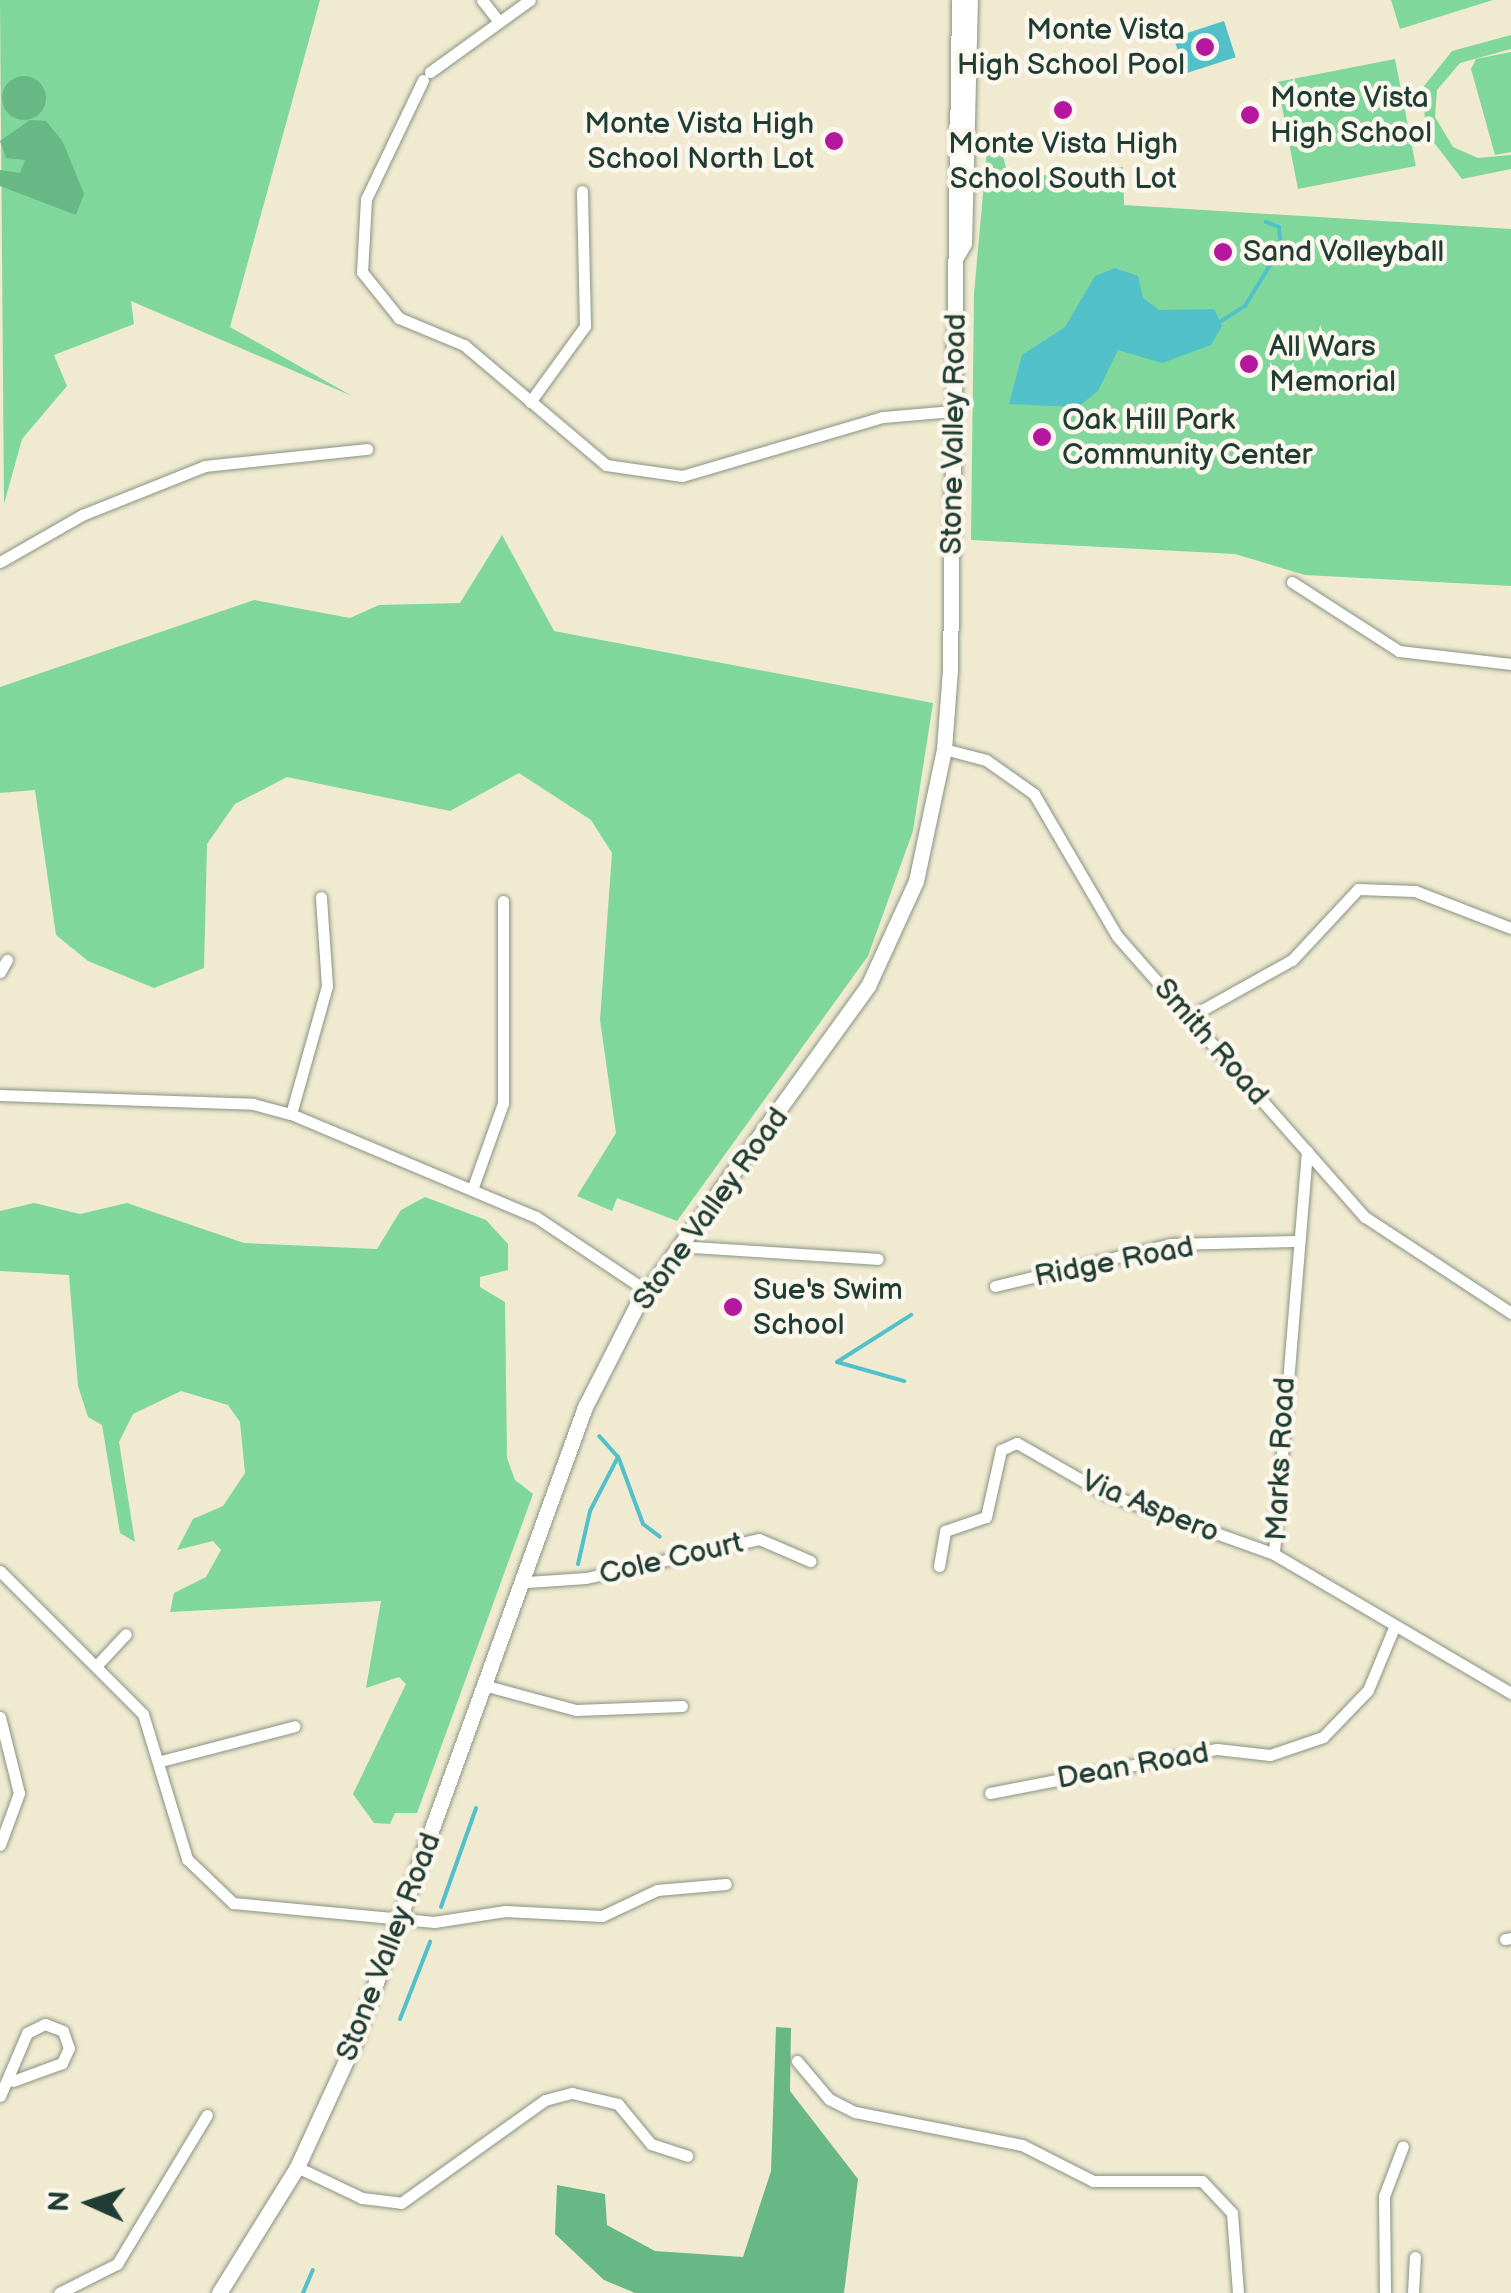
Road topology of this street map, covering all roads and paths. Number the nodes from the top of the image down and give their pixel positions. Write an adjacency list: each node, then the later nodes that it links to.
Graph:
1 (482, 0): 5 (street)
2 (530, 0): 5 (street)
3 (959, 0): 7 (street, Stone Valley Road)
4 (970, 0): 7 (street, Stone Valley Road)
5 (498, 19): 8 (street)
6 (582, 191): 8 (street)
7 (956, 257): 9 (street, Stone Valley Road)
8 (530, 402): 9 (street)
9 (953, 411): 14 (street, Stone Valley Road)
10 (368, 450): 11 (street)
11 (0, 562)
12 (1292, 582): 13 (street)
13 (1511, 664)
14 (944, 749): 20 (street, Smith Road); 26 (street, Stone Valley Road)
15 (321, 898): 22 (street)
16 (503, 901): 24 (street)
17 (1511, 928): 20 (street)
18 (7, 960): 19 (street)
19 (0, 972)
20 (1193, 1015): 23 (street, Smith Road)
21 (0, 1095): 22 (street)
22 (290, 1114): 24 (street)
23 (1307, 1151): 25 (street, Marks Road); 30 (street, Smith Road)
24 (473, 1188): 29 (street)
25 (1294, 1241): 28 (street, Ridge Road); 31 (street, Marks Road)
26 (679, 1246): 27 (street); 29 (street, Stone Valley Road)
27 (878, 1259)
28 (994, 1286)
29 (647, 1291): 35 (street, Stone Valley Road)
30 (1511, 1314)
31 (1274, 1554): 33 (street, Via Aspero); 36 (street, Marks Road)
32 (810, 1561): 35 (street, Cole Court)
33 (939, 1566)
34 (3, 1581): 38 (street)
35 (527, 1582): 39 (street, Stone Valley Road)
36 (1393, 1630): 40 (street, Marks Road); 45 (street, Dean Road)
37 (126, 1634): 38 (street)
38 (97, 1666): 44 (street)
39 (487, 1686): 41 (street); 48 (street, Stone Valley Road)
40 (1511, 1694)
41 (682, 1706)
42 (0, 1717): 46 (street)
43 (295, 1726): 44 (street)
44 (161, 1761): 48 (street)
45 (990, 1793)
46 (0, 1845)
47 (726, 1884): 48 (street)
48 (402, 1920): 55 (street, Stone Valley Road)
49 (797, 2061): 59 (street)
50 (13, 2082): 50 (street); 51 (street)
51 (0, 2096)
52 (207, 2115): 57 (street)
53 (1403, 2146): 60 (street)
54 (687, 2156): 55 (street)
55 (296, 2167): 58 (street, Stone Valley Road)
56 (1415, 2257): 61 (street)
57 (59, 2293)
58 (219, 2293)
59 (1238, 2293)
60 (1385, 2293)
61 (1413, 2293)

